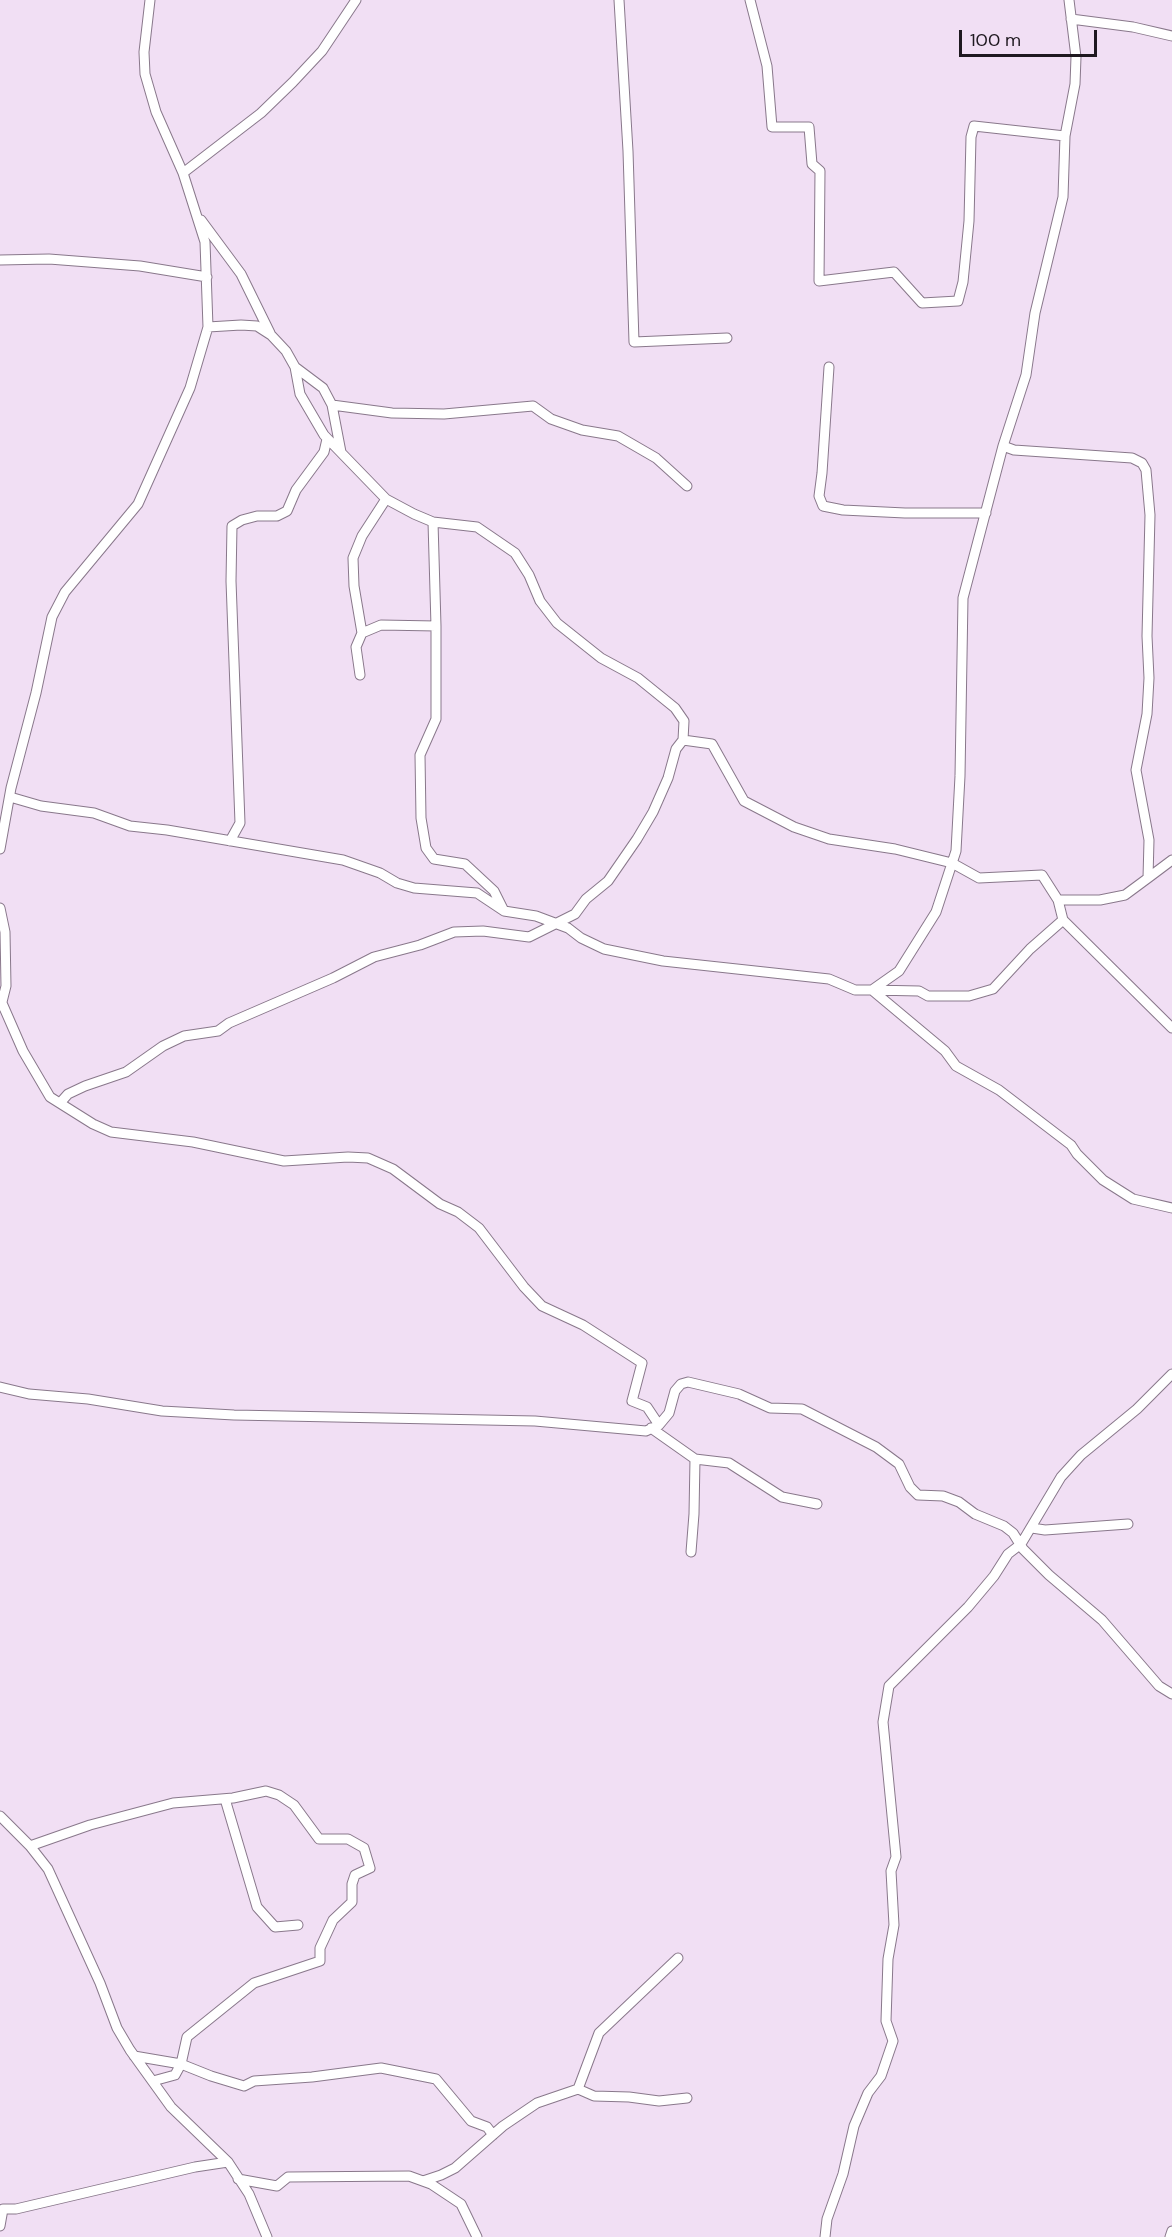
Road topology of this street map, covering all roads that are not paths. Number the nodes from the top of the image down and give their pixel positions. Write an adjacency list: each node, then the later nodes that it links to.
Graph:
1 (150, 0): 9 (street)
2 (356, 0): 9 (street)
3 (619, 0): 15 (street)
4 (750, 0): 8 (street)
5 (1069, 0): 6 (street)
6 (1071, 19): 7 (street); 8 (street)
7 (1172, 36)
8 (1065, 136): 20 (street)
9 (183, 173): 10 (street)
10 (198, 216): 12 (street); 14 (street)
11 (0, 260): 12 (street)
12 (207, 277): 13 (street)
13 (208, 327): 14 (street); 31 (street)
14 (271, 335): 16 (street)
15 (727, 338)
16 (295, 367): 18 (street); 19 (street)
17 (829, 367): 24 (street)
18 (332, 405): 21 (street); 22 (street)
19 (327, 439): 21 (street); 32 (street)
20 (1004, 446): 24 (street); 36 (street)
21 (341, 453): 23 (street)
22 (687, 486)
23 (386, 499): 25 (street); 27 (street)
24 (986, 513): 35 (street)
25 (433, 522): 26 (street); 29 (street)
26 (436, 626): 27 (street); 39 (street)
27 (362, 633): 28 (street)
28 (360, 675)
29 (683, 740): 35 (street); 41 (street)
30 (0, 785): 31 (street)
31 (10, 792): 32 (street); 33 (street)
32 (230, 841): 39 (street)
33 (0, 849)
34 (1172, 860): 36 (street)
35 (952, 863): 37 (street); 42 (street)
36 (1148, 878): 37 (street)
37 (1058, 900): 40 (street)
38 (0, 908): 43 (street)
39 (504, 911): 41 (street)
40 (1062, 920): 42 (street); 44 (street)
41 (556, 924): 42 (street); 45 (street)
42 (872, 990): 46 (street)
43 (1, 1006): 45 (street)
44 (1172, 1028)
45 (60, 1103): 49 (street)
46 (1172, 1208)
47 (1172, 1374): 53 (street)
48 (0, 1387): 49 (street)
49 (655, 1427): 50 (street); 54 (street)
50 (695, 1459): 51 (street); 55 (street)
51 (817, 1504)
52 (1128, 1524): 53 (street)
53 (1032, 1528): 54 (street)
54 (1021, 1544): 56 (street); 75 (street)
55 (691, 1552)
56 (1172, 1694)
57 (225, 1799): 59 (street); 60 (street); 63 (street)
58 (0, 1816): 59 (street)
59 (30, 1846): 62 (street)
60 (298, 1925)
61 (678, 1958): 65 (street)
62 (134, 2056): 63 (street); 64 (street)
63 (181, 2064): 64 (street); 67 (street)
64 (153, 2081): 68 (street)
65 (578, 2089): 66 (street); 67 (street)
66 (687, 2098)
67 (493, 2135): 70 (street)
68 (228, 2162): 69 (street); 71 (street)
69 (238, 2179): 70 (street); 73 (street)
70 (423, 2181): 74 (street)
71 (0, 2226)
72 (1172, 2231): 76 (street)
73 (267, 2237)
74 (477, 2237)
75 (825, 2237)
76 (1170, 2237)

